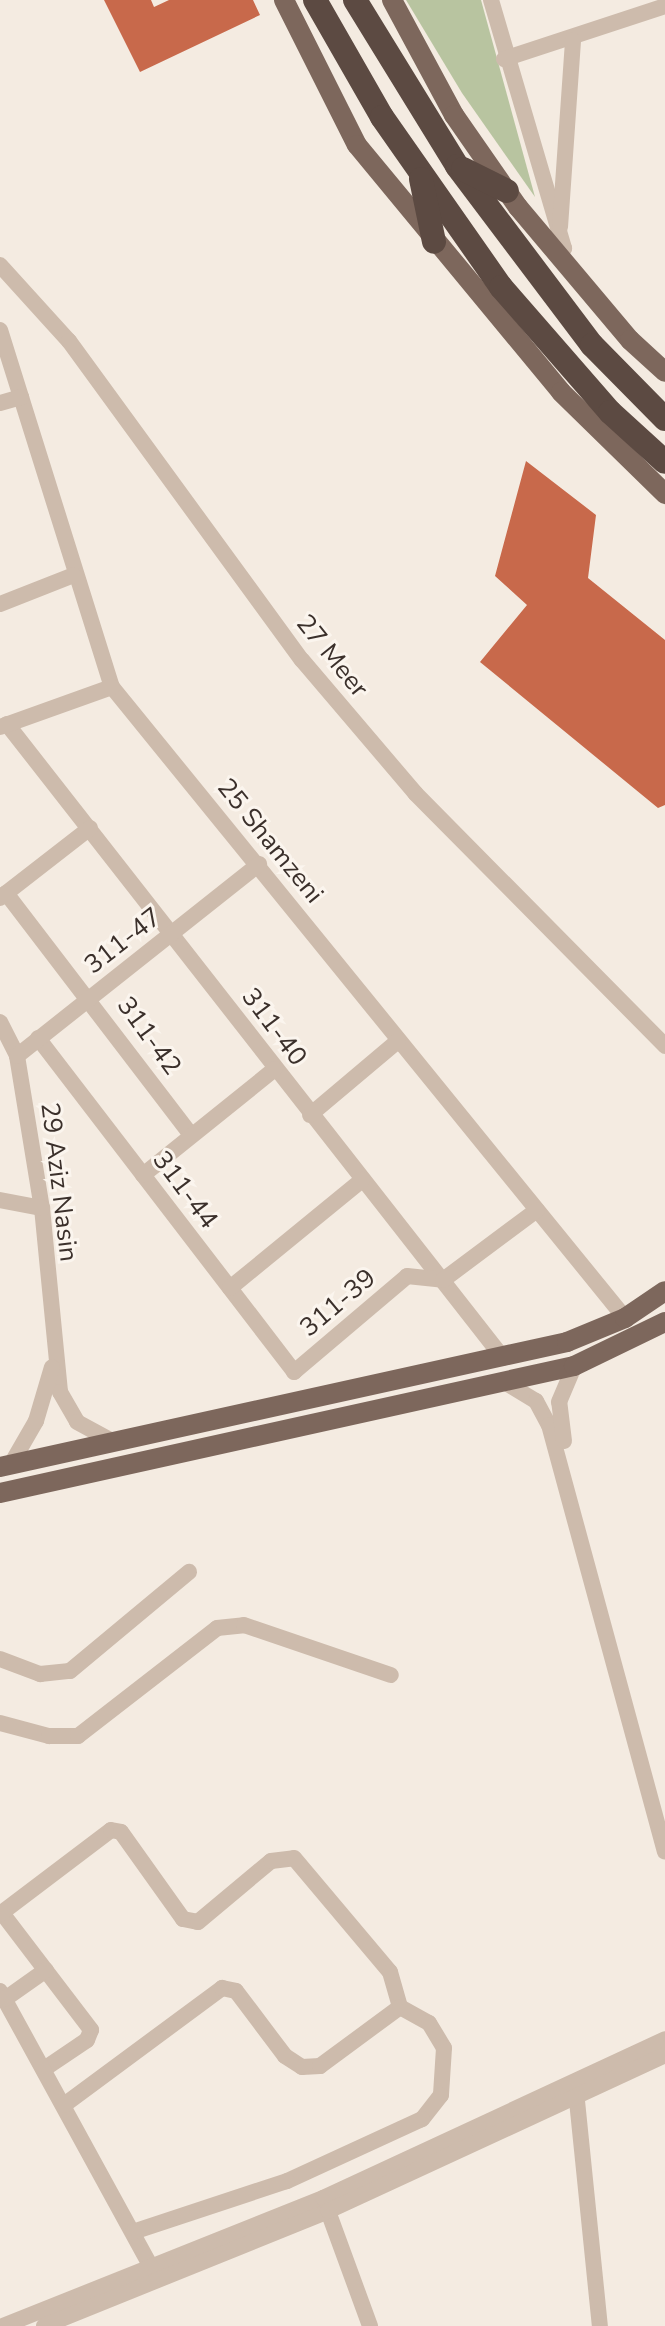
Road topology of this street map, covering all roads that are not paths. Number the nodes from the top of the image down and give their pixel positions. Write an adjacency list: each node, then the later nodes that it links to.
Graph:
1 (284, 0): 13 (main road)
2 (315, 0): 10 (highway)
3 (355, 0): 9 (highway)
4 (392, 0): 11 (main road)
5 (491, 0): 8 (street)
6 (665, 6): 7 (street)
7 (573, 40): 8 (street); 12 (street)
8 (504, 59): 12 (street)
9 (457, 166): 11 (highway); 20 (highway)
10 (418, 169): 13 (highway); 21 (highway)
11 (507, 191): 14 (main road)
12 (559, 232): 14 (street)
13 (434, 242): 22 (main road)
14 (560, 256): 17 (main road)
15 (0, 265): 35 (street, 27 Meer)
16 (0, 330): 18 (street, 25 Shamzeni)
17 (665, 372)
18 (21, 397): 19 (street); 23 (street, 25 Shamzeni)
19 (0, 403)
20 (665, 419)
21 (664, 462)
22 (665, 494)
23 (74, 575): 24 (street); 25 (street, 25 Shamzeni)
24 (0, 604)
25 (112, 687): 26 (street); 28 (street, 25 Shamzeni)
26 (4, 726): 27 (street, 311-40)
27 (90, 828): 29 (street); 30 (street, 311-40)
28 (259, 864): 30 (street, 311-47); 34 (street, 25 Shamzeni)
29 (3, 896): 31 (street, 311-42)
30 (173, 932): 31 (street, 311-47); 37 (street, 311-40)
31 (91, 996): 33 (street, 311-47); 39 (street, 311-42)
32 (0, 1022): 36 (street, 29 Aziz Nasin)
33 (38, 1038): 36 (street, 311-47); 40 (street, 311-44)
34 (398, 1041): 38 (street); 44 (street, 25 Shamzeni)
35 (665, 1046)
36 (17, 1056): 43 (street, 29 Aziz Nasin)
37 (275, 1069): 38 (street, 311-40); 39 (street)
38 (310, 1115): 41 (street, 311-40)
39 (190, 1134): 40 (street)
40 (143, 1175): 46 (street, 311-44)
41 (362, 1180): 45 (street, 311-40); 46 (street)
42 (0, 1200): 43 (street)
43 (42, 1208): 50 (street, 29 Aziz Nasin)
44 (537, 1210): 45 (street); 48 (street, 25 Shamzeni)
45 (443, 1280): 51 (street, 311-40); 53 (street, 311-39)
46 (230, 1288): 53 (street, 311-44)
47 (665, 1291): 48 (main road)
48 (625, 1318): 51 (main road)
49 (665, 1322): 52 (main road)
50 (54, 1353): 57 (street, 29 Aziz Nasin); 58 (street, 29 Aziz Nasin)
51 (503, 1358): 55 (main road)
52 (574, 1366): 54 (main road); 64 (street)
53 (294, 1372)
54 (506, 1383): 56 (main road); 65 (street)
55 (309, 1402): 56 (main road); 57 (main road)
56 (314, 1427): 59 (main road)
57 (120, 1443): 58 (main road)
58 (5, 1466)
59 (0, 1493)
60 (189, 1572): 61 (street)
61 (0, 1659)
62 (391, 1675): 63 (street)
63 (0, 1723)
64 (665, 1818)
65 (665, 1852)
66 (1, 1914): 67 (street); 69 (street)
67 (46, 1970): 68 (street); 72 (street)
68 (2, 1995): 72 (street)
69 (400, 2007): 74 (street); 76 (street)
70 (665, 2039): 73 (street)
71 (665, 2055): 73 (street)
72 (44, 2069): 74 (street)
73 (576, 2091): 75 (street); 81 (street)
74 (64, 2105): 76 (street)
75 (325, 2204): 77 (street); 80 (street)
76 (133, 2232): 77 (street)
77 (154, 2272): 78 (street); 79 (street)
78 (3, 2326)
79 (44, 2326)
80 (370, 2326)
81 (600, 2326)

